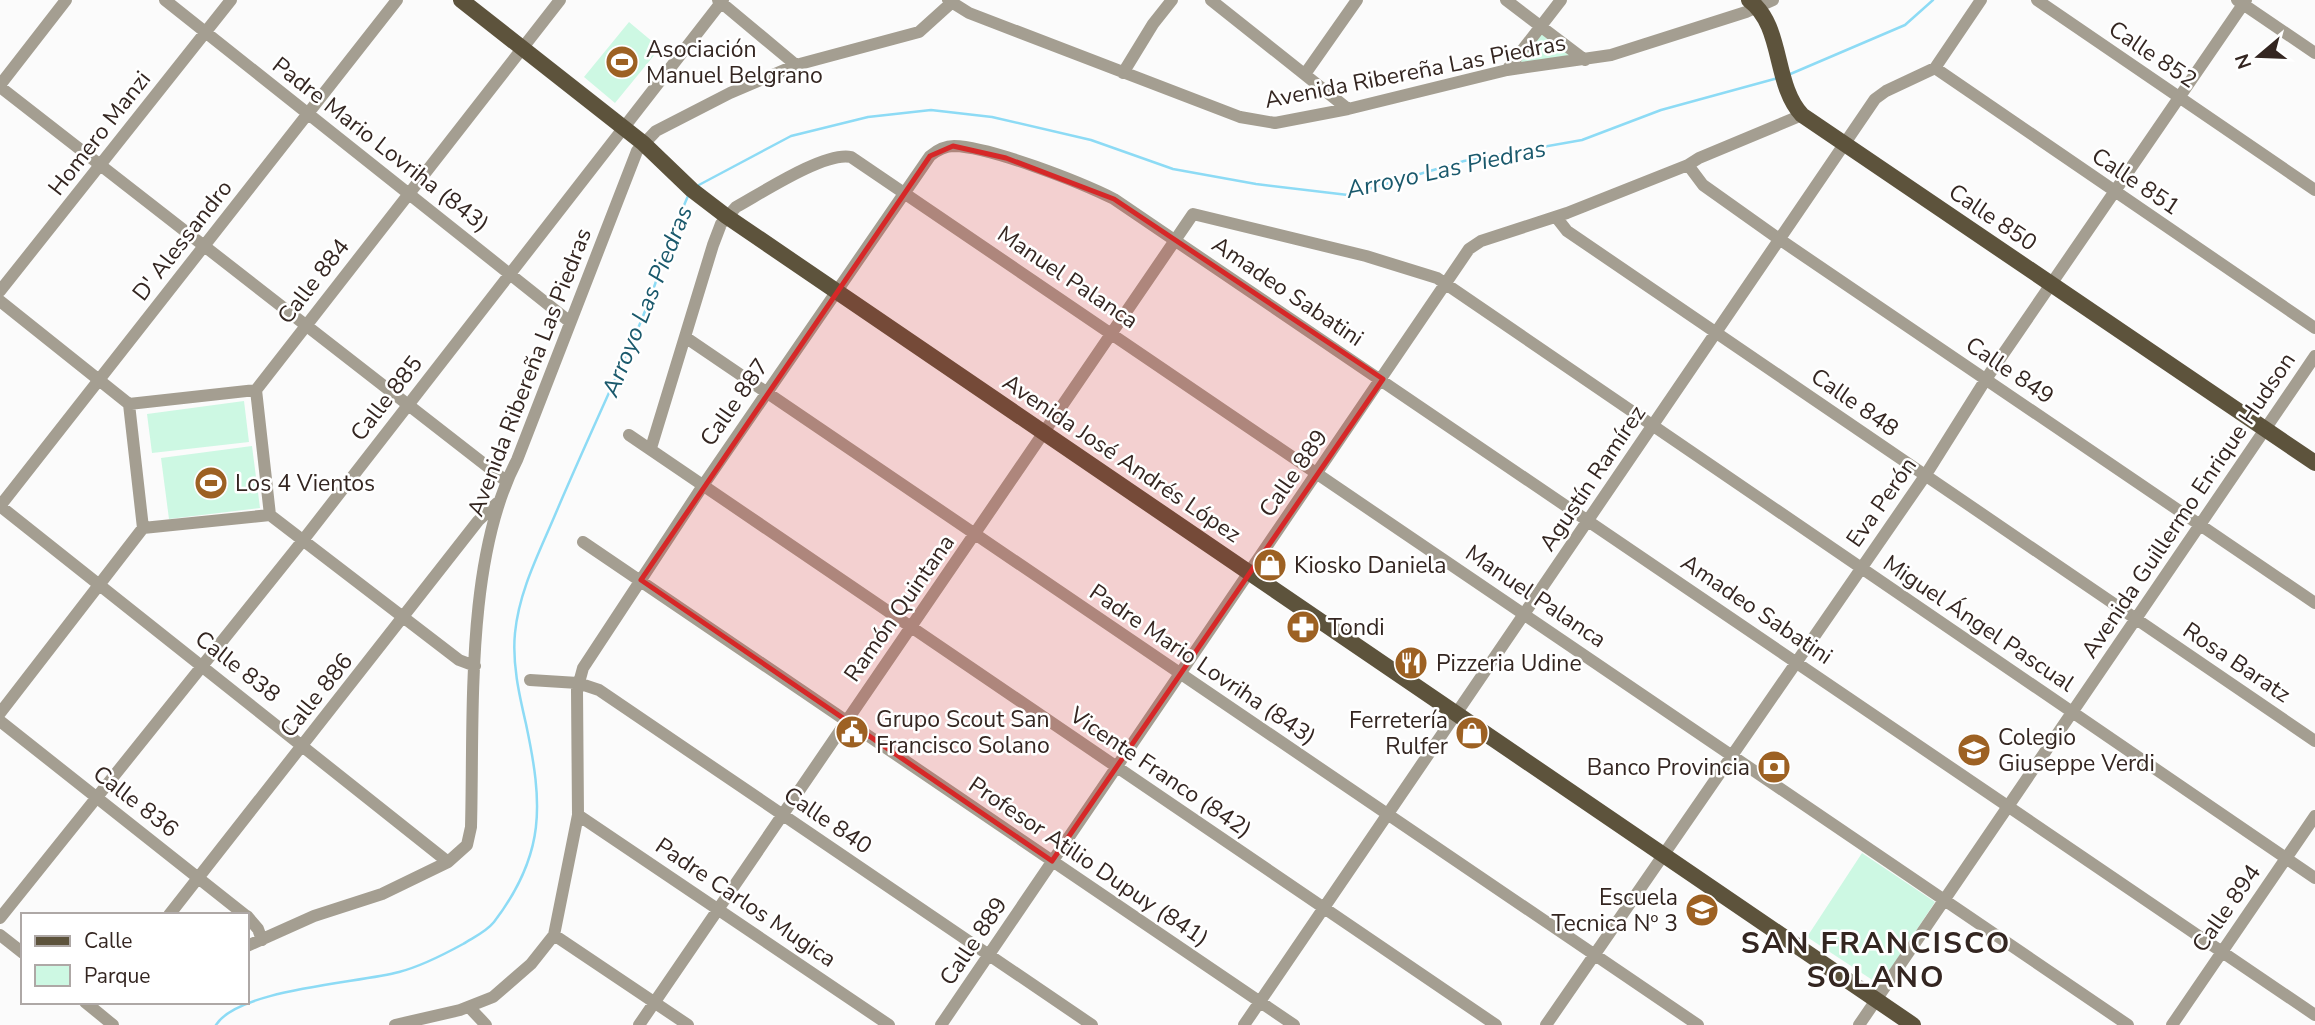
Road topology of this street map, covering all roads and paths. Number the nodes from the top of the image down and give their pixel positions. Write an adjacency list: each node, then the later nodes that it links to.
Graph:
1 (66, 0): 28 (street)
2 (165, 0): 19 (street, Padre Mario Lovriha (843))
3 (231, 0): 19 (street, Homero Manzi)
4 (397, 0): 31 (street, D' Alessandro)
5 (461, 0): 20 (main road, Avenida José Andrés López)
6 (560, 0): 20 (street, Calle 884)
7 (1172, 0): 26 (street)
8 (1211, 0): 27 (street)
9 (1357, 0): 27 (street)
10 (1506, 0): 18 (street)
11 (1561, 0): 18 (street)
12 (1982, 0): 24 (street)
13 (2037, 0): 29 (street, Calle 852)
14 (721, 1): 23 (street); 33 (street, Calle 885)
15 (2242, 1): 21 (street); 29 (street, Eva Perón)
16 (949, 2): 23 (street, Avenida Ribereña Las Piedras); 26 (street, Avenida Ribereña Las Piedras)
17 (1760, 2): 22 (street, Avenida Ribereña Las Piedras); 32 (main road, Calle 850)
18 (1540, 27): 22 (street); 25 (street)
19 (206, 32): 31 (street, Padre Mario Lovriha (843)); 36 (street, Homero Manzi)
20 (522, 49): 33 (main road, Avenida José Andrés López); 40 (street, Calle 884)
21 (2315, 52)
22 (1585, 60): 25 (street, Avenida Ribereña Las Piedras)
23 (796, 65): 35 (street, Avenida Ribereña Las Piedras)
24 (1935, 68): 34 (street, Agustín Ramírez); 39 (street, Calle 851)
25 (1507, 70): 30 (street, Avenida Ribereña Las Piedras)
26 (1123, 74): 30 (street, Avenida Ribereña Las Piedras)
27 (1305, 74): 30 (street)
28 (0, 86): 36 (street)
29 (2179, 97): 38 (street, Calle 852); 39 (street, Eva Perón)
30 (1348, 109)
31 (307, 114): 40 (street, Padre Mario Lovriha (843)); 46 (street, D' Alessandro)
32 (1802, 115): 34 (main road, Calle 850); 37 (street)
33 (623, 127): 35 (main road, Avenida José Andrés López); 47 (street, Calle 885)
34 (1846, 145): 44 (street, Agustín Ramírez); 49 (main road, Calle 850)
35 (648, 147): 42 (main road, Avenida José Andrés López); 53 (street, Avenida Ribereña Las Piedras)
36 (102, 165): 46 (street); 50 (street, Homero Manzi)
37 (1688, 165): 43 (street); 44 (street, Calle 849)
38 (2315, 190)
39 (2114, 191): 49 (street, Eva Perón); 55 (street, Calle 851)
40 (409, 192): 47 (street, Padre Mario Lovriha (843)); 54 (street, Calle 884)
41 (905, 192): 42 (street, Manuel Palanca); 45 (street, Calle 887); 51 (street, Calle 887); 56 (street, Manuel Palanca)
42 (726, 216): 51 (main road, Avenida José Andrés López); 58 (street)
43 (1556, 217): 48 (street, Calle 889); 57 (street, Calle 848)
44 (1779, 239): 57 (street, Agustín Ramírez); 61 (street, Calle 849)
45 (1175, 240): 48 (street, Ramón Quintana); 56 (street, Ramón Quintana); 60 (street, Amadeo Sabatini)
46 (203, 246): 54 (street); 62 (street, D' Alessandro)
47 (510, 272): 53 (street, Padre Mario Lovriha (843)); 66 (street, Calle 885)
48 (1446, 283): 60 (street, Calle 889); 67 (street, Miguel Ángel Pascual)
49 (2052, 284): 61 (street, Eva Perón); 68 (main road, Calle 850)
50 (0, 291)
51 (837, 291): 64 (street, Calle 887); 69 (main road, Avenida José Andrés López)
52 (0, 301): 62 (street)
53 (570, 322): 75 (street, Avenida Ribereña Las Piedras)
54 (305, 324): 63 (street, Calle 884); 66 (street)
55 (2315, 328)
56 (1111, 331): 69 (street, Ramón Quintana); 73 (street, Manuel Palanca)
57 (1717, 332): 67 (street, Agustín Ramírez); 74 (street, Calle 848)
58 (685, 337): 64 (street, Padre Mario Lovriha (843)); 71 (street)
59 (2315, 356): 68 (street, Avenida Guillermo Enrique Hudson)
60 (1383, 379): 73 (street, Calle 889); 80 (street, Amadeo Sabatini)
61 (1986, 379): 74 (street, Eva Perón); 81 (street, Calle 849)
62 (101, 380): 65 (street); 78 (street, D' Alessandro)
63 (256, 390): 65 (street); 79 (street)
64 (767, 391): 76 (street, Calle 887); 83 (street, Padre Mario Lovriha (843))
65 (130, 404): 82 (street)
66 (406, 405): 75 (street); 84 (street, Calle 885)
67 (1652, 426): 80 (street, Agustín Ramírez); 86 (street, Miguel Ángel Pascual)
68 (2265, 429): 72 (main road, Calle 850); 81 (street, Avenida Guillermo Enrique Hudson)
69 (1042, 432): 83 (street, Ramón Quintana); 87 (main road, Avenida José Andrés López)
70 (629, 435): 71 (street, Vicente Franco (842))
71 (651, 449): 76 (street, Vicente Franco (842))
72 (2315, 463)
73 (1319, 473): 87 (street, Calle 889); 91 (street, Manuel Palanca)
74 (1925, 476): 86 (street, Eva Perón); 93 (street, Calle 848)
75 (506, 481): 77 (street, Avenida Ribereña Las Piedras)
76 (704, 484): 88 (street, Calle 887); 94 (street, Vicente Franco (842))
77 (498, 503): 92 (street, Calle 886); 97 (street, Avenida Ribereña Las Piedras)
78 (0, 506): 89 (street, Calle 838)
79 (270, 515): 82 (street); 84 (street)
80 (1589, 520): 91 (street, Agustín Ramírez); 95 (street, Amadeo Sabatini)
81 (2200, 525): 90 (street, Calle 849); 93 (street, Avenida Guillermo Enrique Hudson)
82 (143, 528): 89 (street)
83 (975, 534): 94 (street, Ramón Quintana); 98 (street, Padre Mario Lovriha (843))
84 (304, 539): 92 (street); 96 (street, Calle 885)
85 (583, 542): 88 (street, Profesor Atilio Dupuy (841))
86 (1860, 568): 95 (street, Eva Perón); 101 (street, Miguel Ángel Pascual)
87 (1249, 572): 98 (street, Calle 889); 103 (main road, Avenida José Andrés López)
88 (641, 580): 100 (street, Calle 887); 104 (street, Profesor Atilio Dupuy (841))
89 (101, 585): 96 (street, Calle 838); 102 (street)
90 (2315, 603)
91 (1525, 615): 103 (street, Agustín Ramírez); 108 (street, Manuel Palanca)
92 (404, 618): 97 (street); 107 (street, Calle 886)
93 (2135, 618): 101 (street, Avenida Guillermo Enrique Hudson); 106 (street, Rosa Baratz)
94 (911, 627): 104 (street, Ramón Quintana); 109 (street, Vicente Franco (842))
95 (1796, 661): 108 (street, Eva Perón); 111 (street, Amadeo Sabatini)
96 (201, 664): 107 (street, Calle 838); 110 (street, Calle 885)
97 (475, 666): 119 (street, Avenida Ribereña Las Piedras)
98 (1182, 674): 109 (street, Calle 889); 114 (street, Padre Mario Lovriha (843))
99 (530, 680): 100 (street, Calle 840)
100 (578, 683): 112 (street, Calle 840); 113 (street)
101 (2073, 712): 111 (street, Avenida Guillermo Enrique Hudson); 117 (street, Miguel Ángel Pascual)
102 (0, 713)
103 (1457, 714): 114 (street, Agustín Ramírez); 116 (main road, Avenida José Andrés López)
104 (846, 720): 112 (street, Ramón Quintana); 118 (street, Profesor Atilio Dupuy (841))
105 (0, 721): 110 (street, Calle 836)
106 (2315, 741)
107 (304, 745): 119 (street, Calle 838); 120 (street, Calle 886)
108 (1732, 754): 116 (street, Eva Perón); 122 (street, Manuel Palanca)
109 (1117, 768): 118 (street, Calle 889); 124 (street, Vicente Franco (842))
110 (97, 798): 120 (street, Calle 836); 127 (street, Calle 885)
111 (2007, 806): 122 (street, Avenida Guillermo Enrique Hudson); 133 (street, Amadeo Sabatini)
112 (782, 814): 123 (street, Ramón Quintana); 135 (street, Calle 840)
113 (578, 816): 123 (street, Padre Carlos Mugica); 130 (street)
114 (1386, 816): 124 (street, Agustín Ramírez); 136 (street, Padre Mario Lovriha (843))
115 (2315, 816): 117 (street, Calle 894)
116 (1663, 854): 136 (street, Eva Perón); 137 (main road, Avenida José Andrés López)
117 (2287, 858): 121 (street, Miguel Ángel Pascual); 133 (street, Calle 894)
118 (1052, 861): 135 (street, Calle 889); 139 (street, Profesor Atilio Dupuy (841))
119 (448, 862): 131 (street, Avenida Ribereña Las Piedras)
120 (198, 877): 125 (street, Calle 886); 126 (street, Calle 836)
121 (2315, 878)
122 (1945, 901): 137 (street, Avenida Guillermo Enrique Hudson); 158 (street, Manuel Palanca)
123 (719, 907): 138 (street, Ramón Quintana); 148 (street, Padre Carlos Mugica)
124 (1325, 908): 139 (street, Agustín Ramírez); 153 (street, Vicente Franco (842))
125 (171, 913)
126 (242, 913)
127 (0, 918)
128 (248, 918): 131 (street, Calle 836)
129 (0, 935): 134 (street)
130 (554, 935): 138 (street); 141 (street)
131 (262, 940): 132 (street, Avenida Ribereña Las Piedras)
132 (248, 946)
133 (2221, 950): 142 (street, Amadeo Sabatini); 159 (street, Calle 894)
134 (21, 951)
135 (989, 954): 149 (street, Calle 889); 150 (street, Calle 840)
136 (1594, 954): 154 (street, Eva Perón); 155 (street, Padre Mario Lovriha (843))
137 (1876, 1000): 156 (street, Avenida Guillermo Enrique Hudson); 157 (main road, Avenida José Andrés López)
138 (654, 1002): 146 (street, Ramón Quintana); 147 (street)
139 (1260, 1002): 151 (street, Agustín Ramírez); 152 (street, Profesor Atilio Dupuy (841))
140 (94, 1005): 143 (street)
141 (469, 1007): 144 (street); 145 (street)
142 (2315, 1015)
143 (113, 1025)
144 (395, 1025)
145 (486, 1025)
146 (639, 1025)
147 (688, 1025)
148 (889, 1025)
149 (941, 1025)
150 (1092, 1025)
151 (1244, 1025)
152 (1294, 1025)
153 (1496, 1025)
154 (1546, 1025)
155 (1698, 1025)
156 (1859, 1025)
157 (1913, 1025)
158 (2128, 1025)
159 (2172, 1025)

